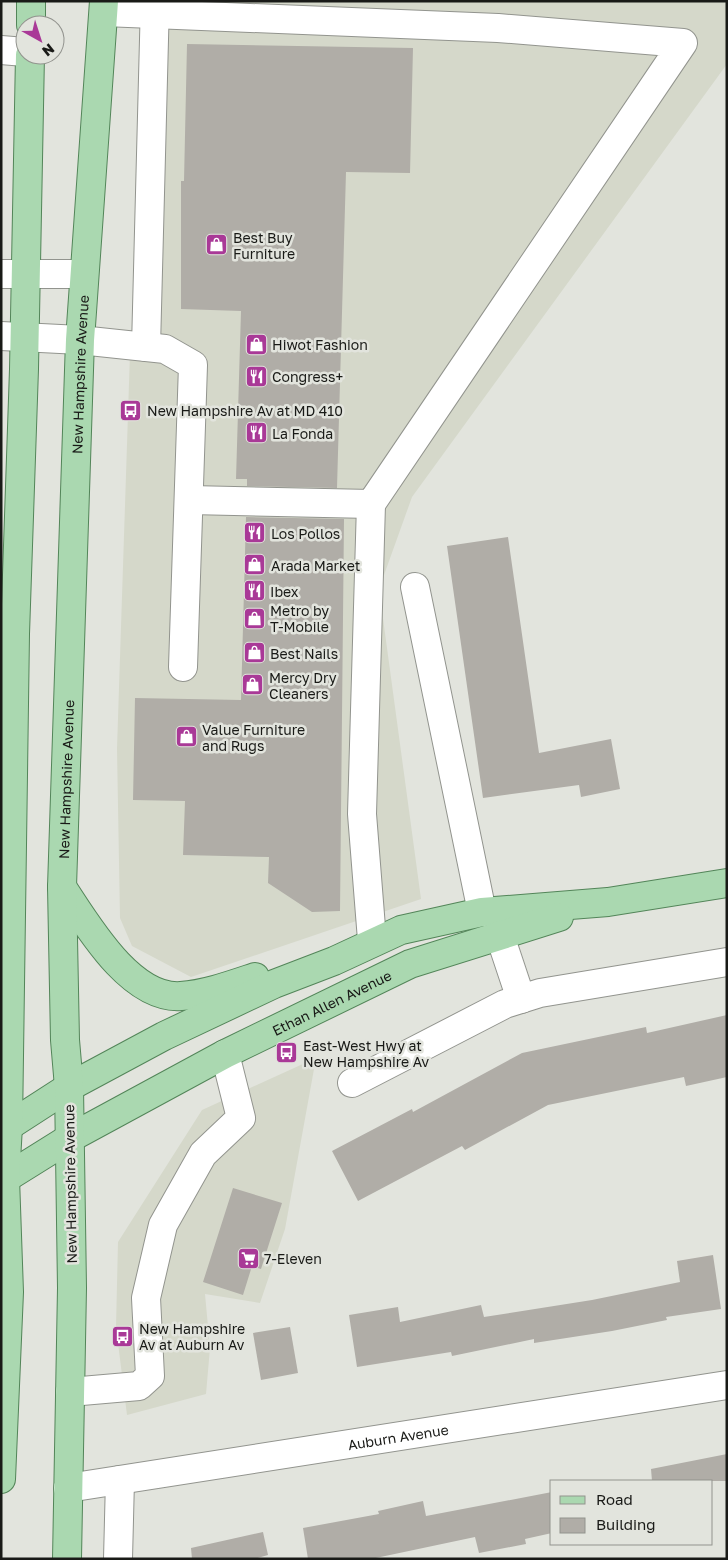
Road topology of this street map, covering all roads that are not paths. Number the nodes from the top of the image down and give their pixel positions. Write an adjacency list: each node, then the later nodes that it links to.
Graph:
1 (31, 1): 4 (main road)
2 (104, 6): 3 (street); 9 (main road, New Hampshire Avenue)
3 (154, 7): 12 (street); 14 (street)
4 (31, 15)
5 (1, 50): 6 (street)
6 (15, 51)
7 (29, 65): 8 (main road)
8 (13, 274): 9 (street); 10 (main road)
9 (84, 274): 11 (main road, New Hampshire Avenue)
10 (13, 337): 11 (street); 16 (main road)
11 (80, 340): 12 (street); 20 (main road, New Hampshire Avenue)
12 (146, 347): 13 (street)
13 (190, 500): 14 (street); 17 (street)
14 (371, 504): 25 (street)
15 (415, 587): 22 (street)
16 (8, 634): 18 (main road)
17 (183, 667)
18 (7, 844): 31 (main road)
19 (727, 883): 21 (main road, Ethan Allen Avenue)
20 (62, 887): 25 (main road); 30 (main road, New Hampshire Avenue)
21 (608, 902): 22 (main road, Ethan Allen Avenue); 24 (main road, Ethan Allen Avenue)
22 (482, 912): 23 (main road, Ethan Allen Avenue)
23 (401, 930): 25 (main road); 30 (main road, Ethan Allen Avenue)
24 (500, 936): 27 (street); 28 (main road, Ethan Allen Avenue)
25 (372, 940)
26 (727, 962): 27 (street)
27 (521, 999): 29 (street)
28 (225, 1054): 32 (main road, Ethan Allen Avenue); 35 (street)
29 (352, 1082)
30 (69, 1087): 31 (main road, Ethan Allen Avenue); 32 (main road, New Hampshire Avenue)
31 (5, 1129): 33 (main road)
32 (70, 1138): 33 (main road, Ethan Allen Avenue); 35 (main road, New Hampshire Avenue)
33 (3, 1179): 36 (main road)
34 (727, 1385): 38 (street, Auburn Avenue)
35 (70, 1392): 39 (main road, New Hampshire Avenue)
36 (2, 1466): 37 (main road)
37 (1, 1479)
38 (120, 1480): 39 (street, Auburn Avenue); 41 (street)
39 (68, 1488): 40 (main road, New Hampshire Avenue)
40 (67, 1559)
41 (118, 1559)

